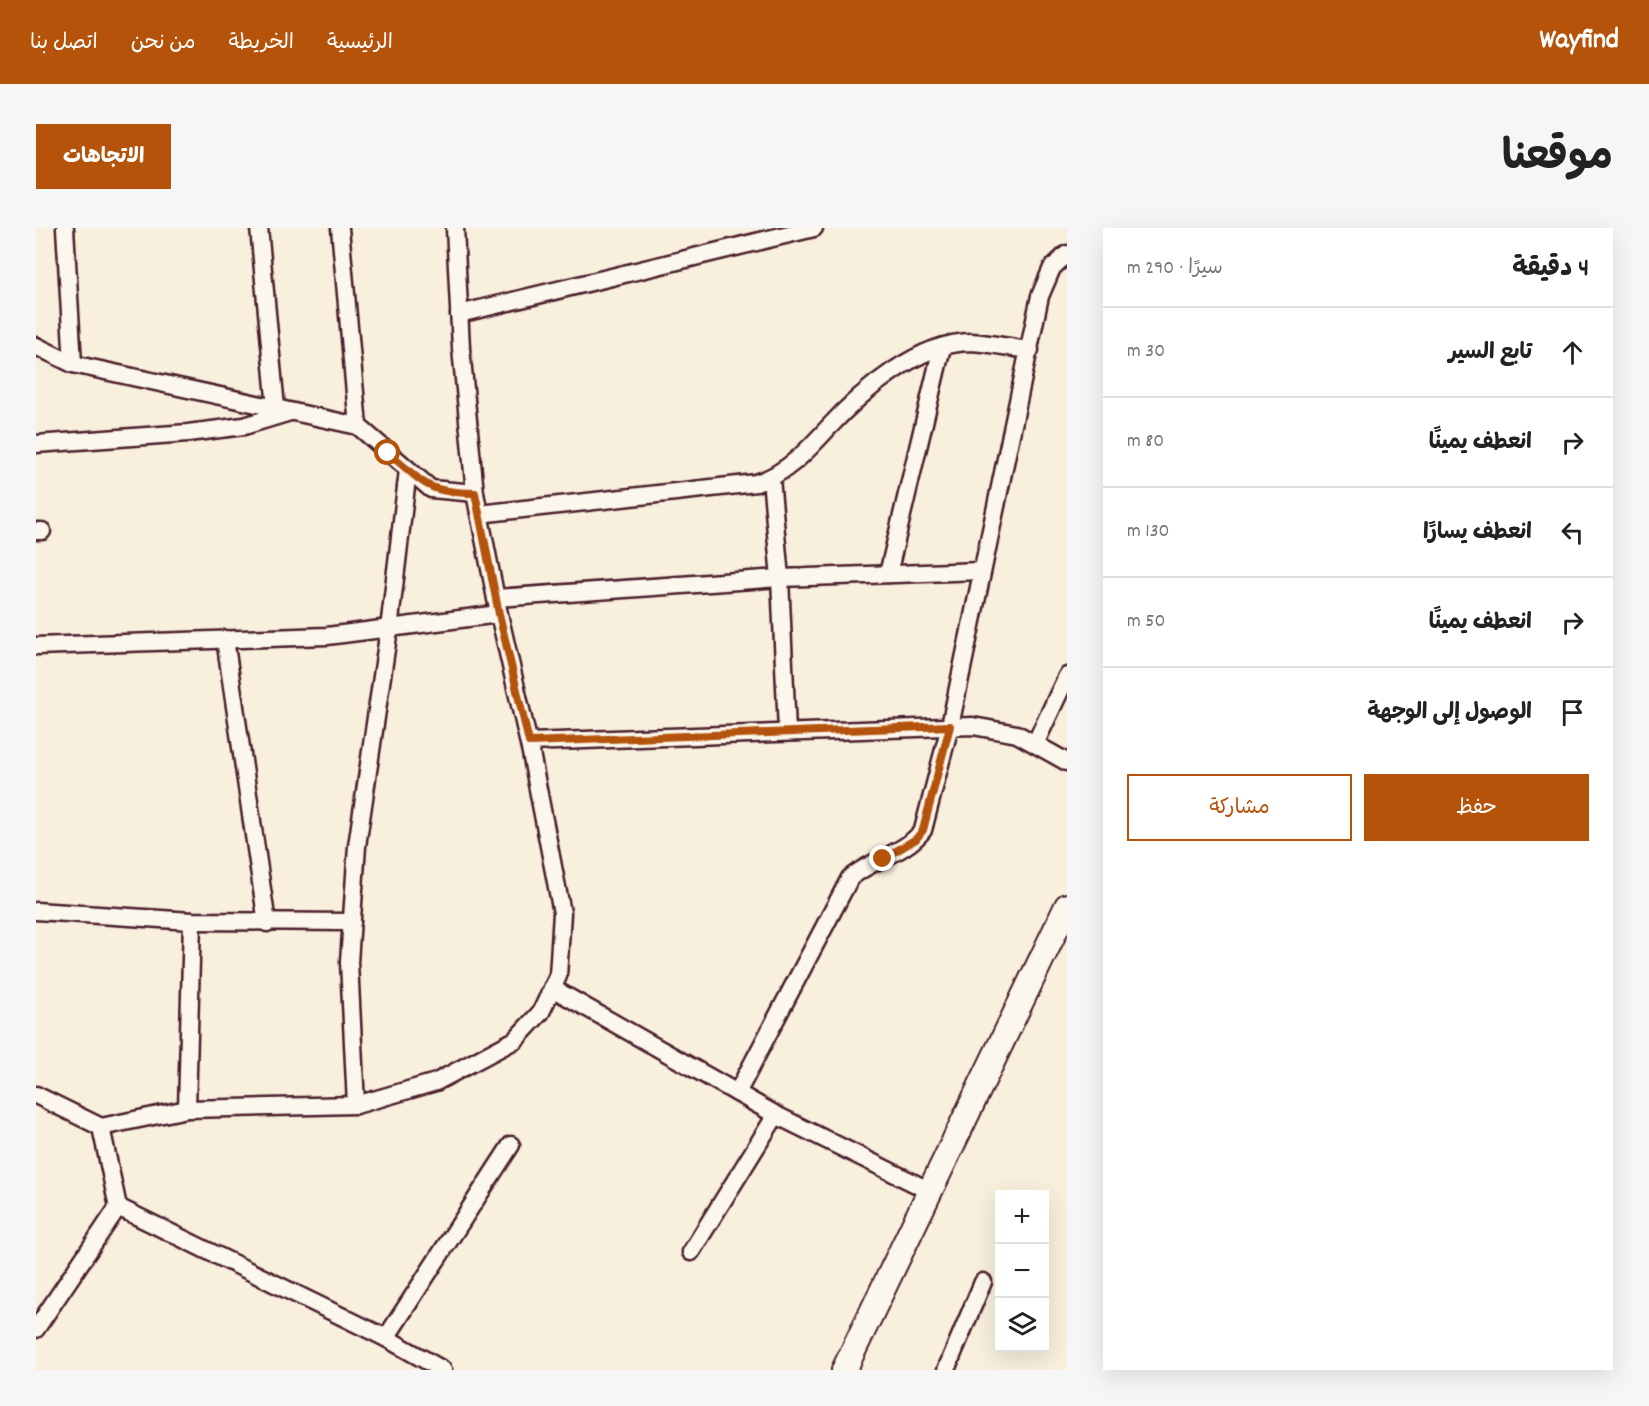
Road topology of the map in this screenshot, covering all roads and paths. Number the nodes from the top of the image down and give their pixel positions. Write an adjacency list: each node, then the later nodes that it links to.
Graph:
1 (65, 228): 11 (street)
2 (259, 228): 12 (street)
3 (340, 228): 13 (street)
4 (455, 228): 7 (street)
5 (814, 228): 7 (street)
6 (1067, 254): 10 (street)
7 (459, 314): 17 (street)
8 (36, 346): 11 (street)
9 (942, 347): 10 (street); 16 (street); 20 (street)
10 (1030, 350): 19 (street)
11 (73, 364): 12 (street)
12 (284, 410): 13 (street); 14 (street)
13 (358, 426): 15 (street)
14 (36, 444)
15 (408, 470): 17 (street); 23 (street)
16 (771, 478): 18 (street); 21 (street)
17 (475, 493): 18 (street)
18 (479, 514): 22 (street)
19 (981, 571): 20 (street); 27 (street)
20 (888, 574): 21 (street)
21 (780, 578): 22 (street); 28 (street)
22 (497, 606): 23 (street); 29 (street)
23 (389, 629): 24 (street); 35 (street)
24 (225, 639): 25 (street); 36 (street)
25 (36, 646)
26 (1067, 676): 30 (street)
27 (950, 726): 28 (street); 30 (street); 38 (street)
28 (787, 731): 29 (street)
29 (529, 742): 37 (street)
30 (1035, 744): 31 (street)
31 (1067, 762)
32 (1067, 906): 45 (street)
33 (36, 910): 34 (street)
34 (192, 921): 36 (street); 41 (street)
35 (352, 922): 36 (street); 40 (street)
36 (267, 923)
37 (552, 988): 38 (street); 40 (street)
38 (737, 1093): 42 (street)
39 (36, 1095): 43 (street)
40 (356, 1105): 41 (street)
41 (187, 1109): 43 (street)
42 (776, 1115): 45 (street); 47 (street)
43 (101, 1127): 46 (street)
44 (511, 1145): 50 (street)
45 (930, 1191): 52 (street)
46 (118, 1207): 49 (street); 50 (street)
47 (691, 1252)
48 (983, 1282): 53 (street)
49 (36, 1329)
50 (386, 1338): 51 (street)
51 (443, 1370)
52 (844, 1370)
53 (946, 1370)

